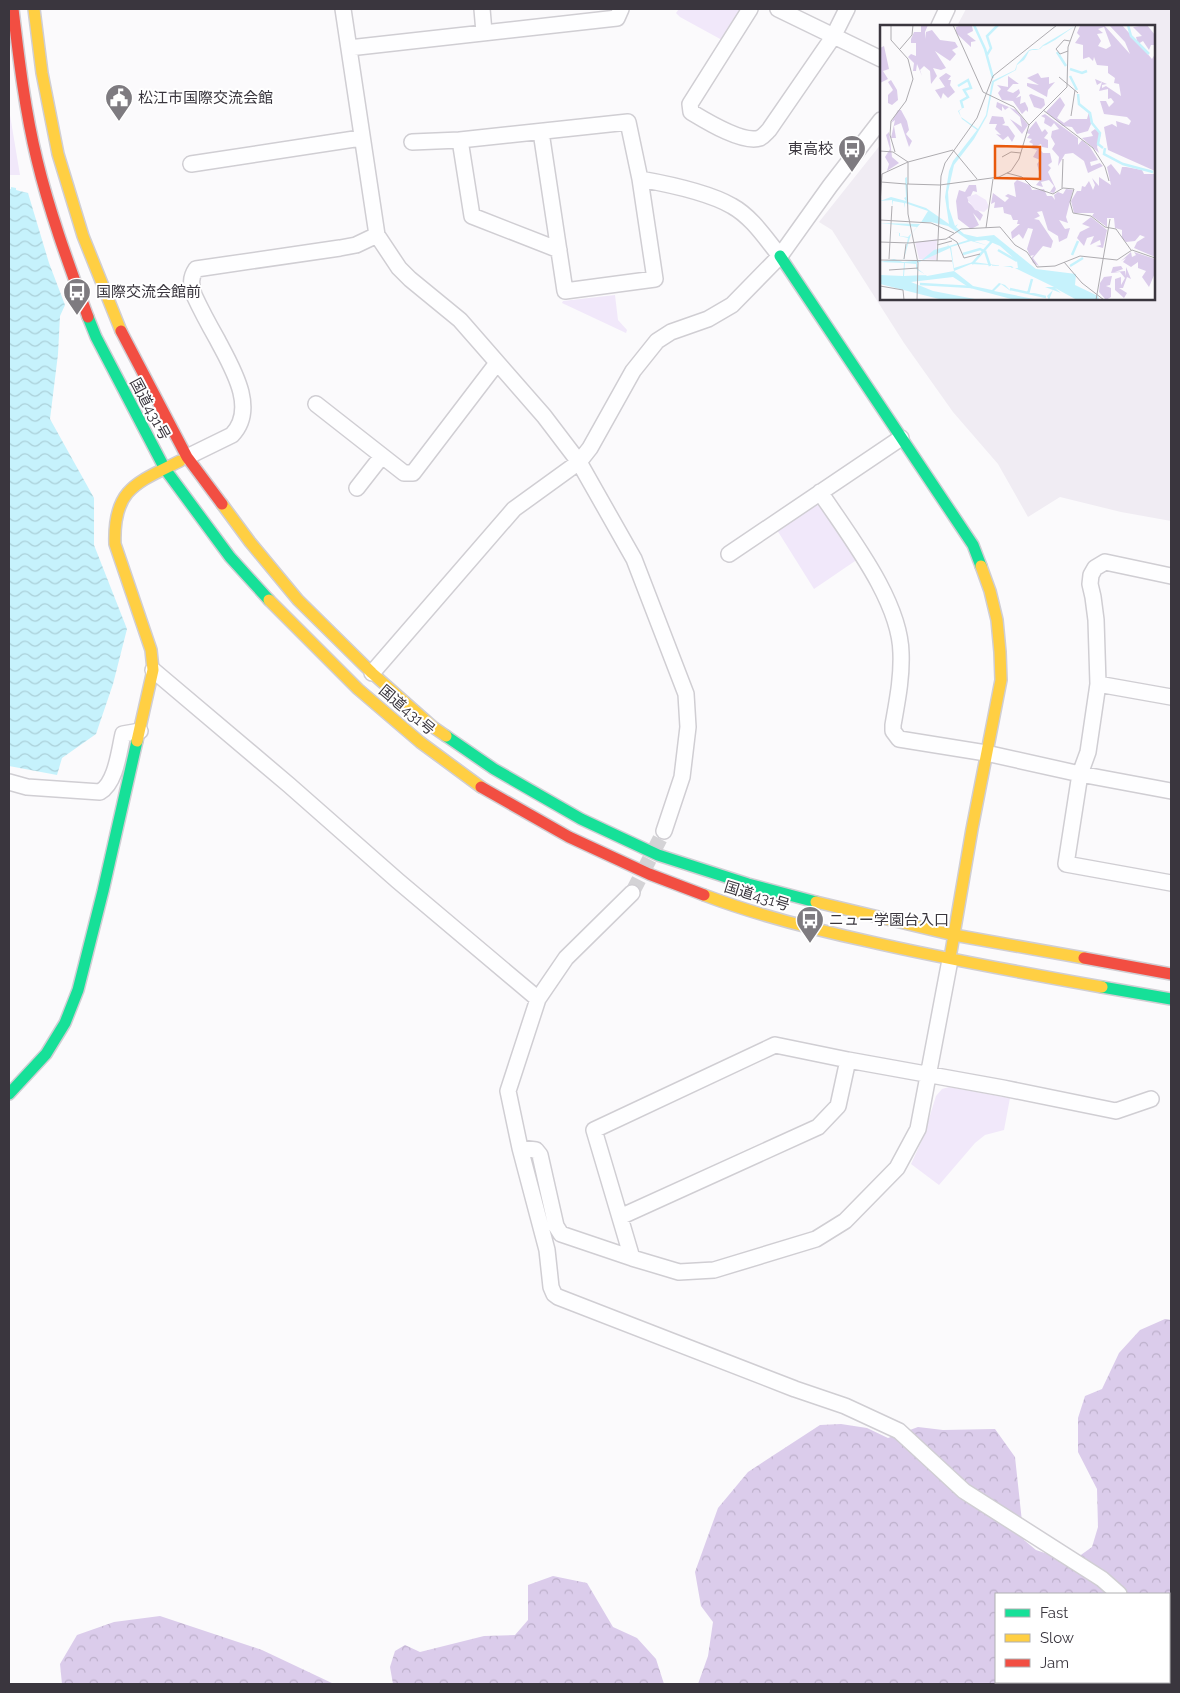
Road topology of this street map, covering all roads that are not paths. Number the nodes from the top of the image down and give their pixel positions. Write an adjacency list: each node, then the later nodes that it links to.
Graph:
1 (13, 9): 31 (main road, 国道431号)
2 (34, 9): 29 (main road, 国道431号)
3 (343, 9): 13 (street)
4 (482, 9): 11 (street)
5 (621, 9): 11 (street)
6 (750, 9): 12 (street)
7 (778, 9): 12 (street)
8 (847, 9): 12 (street)
9 (947, 9): 10 (street)
10 (939, 25)
11 (484, 32): 13 (street)
12 (833, 37): 14 (street)
13 (349, 48): 17 (street)
14 (880, 59)
15 (880, 121): 24 (street)
16 (541, 132): 18 (street); 21 (street); 23 (street)
17 (361, 138): 20 (street); 22 (street)
18 (460, 140): 19 (street); 23 (street)
19 (412, 142)
20 (191, 164)
21 (640, 179): 23 (street); 24 (street)
22 (376, 235): 25 (street); 29 (street)
23 (559, 250)
24 (780, 256): 27 (main road); 30 (street)
25 (497, 363): 28 (street); 30 (street)
26 (316, 404): 28 (street)
27 (902, 438): 33 (street); 41 (main road)
28 (382, 456): 32 (street)
29 (187, 457): 31 (main road); 37 (main road, 国道431号)
30 (579, 462): 37 (street); 45 (street)
31 (165, 469): 36 (main road); 49 (main road, 国道431号)
32 (357, 488)
33 (820, 492): 34 (street); 41 (street)
34 (729, 554)
35 (1171, 576): 38 (street)
36 (153, 670): 40 (main road); 51 (street)
37 (372, 673): 48 (main road, 国道431号)
38 (1098, 684): 39 (street); 42 (street)
39 (1171, 697)
40 (140, 731): 43 (street); 55 (main road)
41 (986, 754): 42 (street); 48 (main road)
42 (1080, 774): 44 (street); 46 (street)
43 (9, 782)
44 (1171, 791)
45 (664, 831)
46 (1171, 882)
47 (632, 893): 51 (street)
48 (954, 935): 49 (main road); 50 (main road, 国道431号)
49 (950, 960): 52 (main road, 国道431号); 54 (street)
50 (1171, 974)
51 (538, 999): 57 (street)
52 (1171, 999)
53 (848, 1060): 54 (street); 58 (street); 58 (street)
54 (929, 1074): 56 (street); 59 (street)
55 (9, 1094)
56 (1150, 1099)
57 (520, 1148): 59 (street); 60 (street)
58 (620, 1217): 59 (street)
59 (632, 1258)
60 (1117, 1593)

